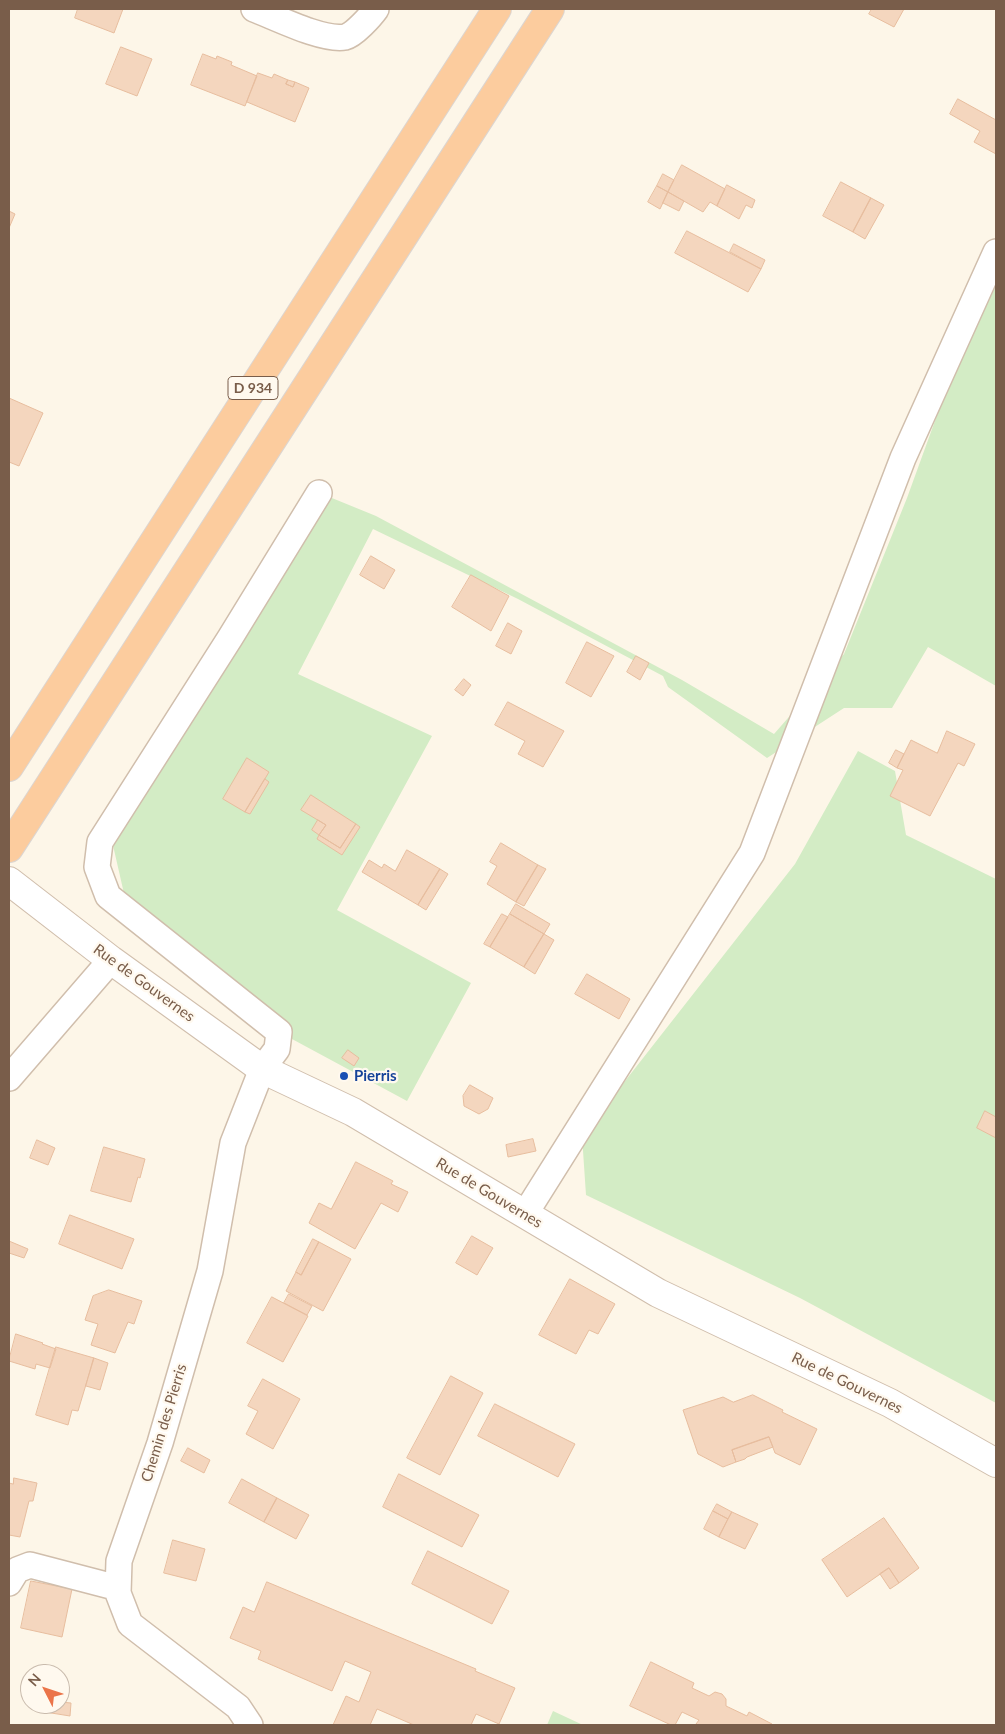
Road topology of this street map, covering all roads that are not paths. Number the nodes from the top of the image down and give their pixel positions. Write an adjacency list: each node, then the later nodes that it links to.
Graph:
1 (254, 9): 2 (street)
2 (376, 9)
3 (497, 9): 7 (highway, D 934)
4 (550, 9): 8 (highway, D 934)
5 (996, 252): 13 (street)
6 (319, 493): 11 (street, Chemin des Pierris)
7 (9, 767)
8 (9, 848)
9 (9, 881): 10 (street, Rue de Gouvernes)
10 (111, 960): 11 (street, Rue de Gouvernes); 12 (street)
11 (262, 1069): 13 (street, Rue de Gouvernes); 16 (street, Chemin des Pierris)
12 (9, 1078)
13 (525, 1214): 14 (street, Rue de Gouvernes)
14 (996, 1463)
15 (9, 1583): 16 (street)
16 (118, 1588): 17 (street, Chemin des Pierris)
17 (250, 1725)

